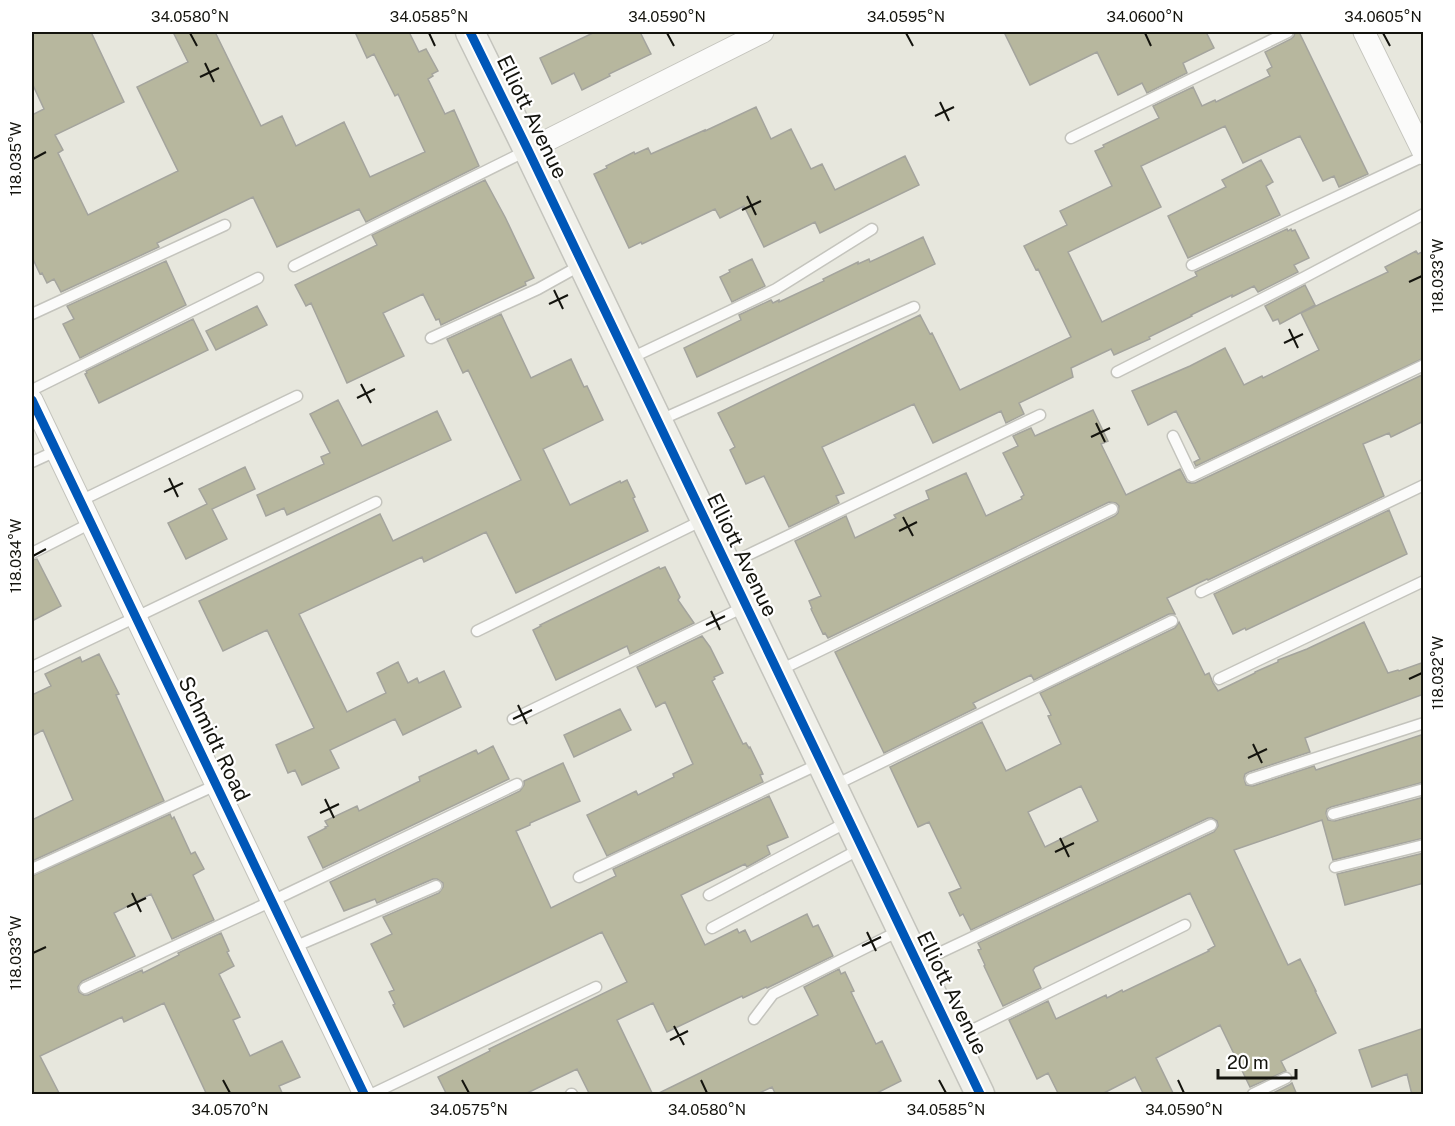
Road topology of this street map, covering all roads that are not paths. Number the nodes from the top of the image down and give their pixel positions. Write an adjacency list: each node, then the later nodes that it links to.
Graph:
1 (470, 32): 6 (street, Elliott Avenue)
2 (763, 32): 6 (street)
3 (1288, 32): 5 (lane)
4 (1364, 32): 7 (street)
5 (1071, 138)
6 (528, 150): 11 (street, Elliott Avenue); 13 (lane)
7 (1424, 155): 12 (lane)
8 (1424, 214): 20 (lane)
9 (225, 225): 16 (lane)
10 (872, 229): 18 (lane)
11 (583, 264): 17 (lane); 18 (street, Elliott Avenue)
12 (1192, 265)
13 (294, 266)
14 (258, 278): 21 (lane)
15 (914, 308): 25 (lane)
16 (32, 314)
17 (431, 338)
18 (628, 359): 25 (street, Elliott Avenue)
19 (1424, 365): 26 (lane)
20 (1117, 372)
21 (32, 390)
22 (297, 396): 30 (lane)
23 (32, 400): 27 (street, Schmidt Road)
24 (1040, 415): 36 (lane)
25 (658, 421): 33 (street, Elliott Avenue)
26 (1173, 436)
27 (56, 451): 28 (lane); 30 (street, Schmidt Road)
28 (32, 462)
29 (1424, 485): 38 (lane)
30 (80, 501): 34 (street, Schmidt Road)
31 (376, 502): 40 (lane)
32 (1112, 509): 44 (lane)
33 (705, 519): 36 (street, Elliott Avenue); 42 (lane)
34 (91, 523): 35 (lane); 40 (street, Schmidt Road)
35 (32, 553)
36 (727, 565): 39 (street, Elliott Avenue)
37 (1424, 581): 45 (lane)
38 (1201, 592)
39 (746, 606): 44 (street, Elliott Avenue); 46 (lane)
40 (136, 617): 43 (lane); 51 (street, Schmidt Road)
41 (1172, 621): 48 (lane)
42 (477, 631)
43 (32, 667)
44 (778, 672): 48 (street, Elliott Avenue)
45 (1219, 679)
46 (513, 718)
47 (1424, 723): 49 (lane)
48 (827, 775): 54 (street, Elliott Avenue); 60 (lane)
49 (1251, 779)
50 (517, 784): 63 (lane)
51 (216, 785): 59 (lane); 63 (street, Schmidt Road)
52 (1424, 789): 53 (lane)
53 (1333, 814)
54 (849, 821): 57 (street, Elliott Avenue); 62 (lane)
55 (1211, 825): 68 (lane)
56 (1424, 845): 58 (lane)
57 (862, 848): 65 (lane); 66 (street, Elliott Avenue)
58 (1335, 867)
59 (32, 869)
60 (579, 877)
61 (436, 886): 67 (lane)
62 (709, 895)
63 (272, 901): 67 (street, Schmidt Road); 70 (lane)
64 (1185, 925): 72 (lane)
65 (712, 928)
66 (902, 930): 68 (street, Elliott Avenue); 71 (lane)
67 (294, 947): 74 (street, Schmidt Road)
68 (917, 963): 72 (street, Elliott Avenue)
69 (596, 987): 75 (lane)
70 (85, 988)
71 (754, 1019)
72 (954, 1039): 76 (street, Elliott Avenue)
73 (1286, 1078): 77 (lane)
74 (364, 1095)
75 (372, 1095)
76 (980, 1095)
77 (1253, 1095)

